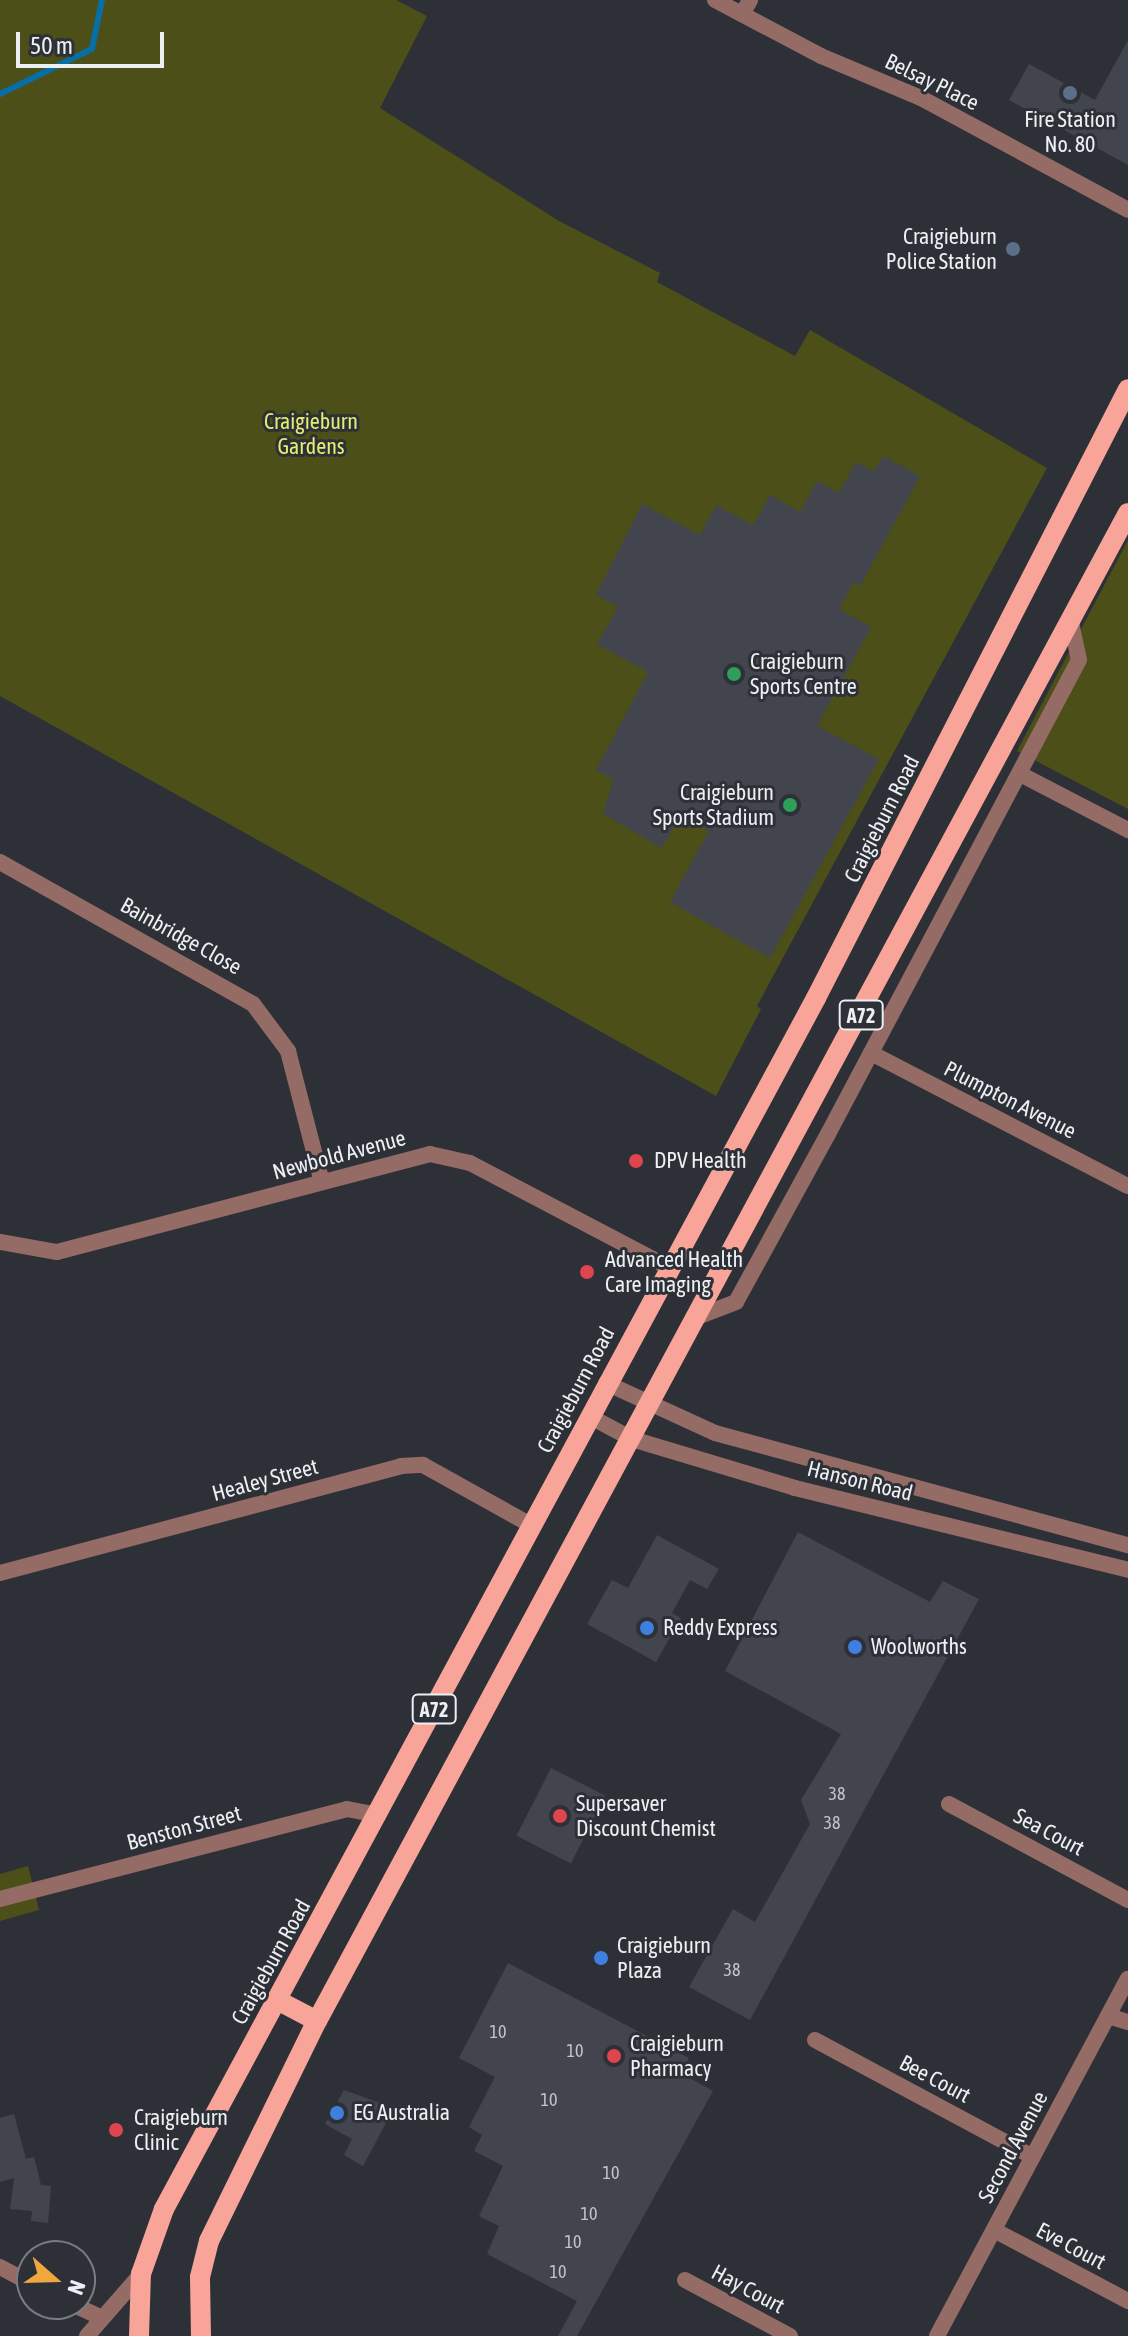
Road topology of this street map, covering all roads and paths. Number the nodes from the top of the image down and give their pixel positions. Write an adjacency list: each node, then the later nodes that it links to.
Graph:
1 (715, 0): 2 (street, Belsay Place)
2 (746, 7): 3 (street, Belsay Place)
3 (1128, 210)
4 (1128, 389): 14 (main road, Craigieburn Road / A72)
5 (1128, 513): 6 (main road, A72)
6 (1071, 623): 7 (street); 15 (main road, A72)
7 (1020, 774): 8 (street); 10 (street)
8 (1128, 830)
9 (0, 862): 11 (street, Bainbridge Close)
10 (871, 1053): 12 (street, Plumpton Avenue); 15 (street)
11 (322, 1182): 13 (street, Newbold Avenue); 14 (street, Newbold Avenue)
12 (1128, 1186)
13 (0, 1242)
14 (670, 1268): 16 (main road, Craigieburn Road / A72)
15 (697, 1317): 17 (main road, A72)
16 (606, 1383): 17 (street, Hanson Road); 18 (main road, Craigieburn Road / A72)
17 (649, 1406): 19 (main road, A72); 21 (street, Hanson Road)
18 (589, 1416): 19 (street, Hanson Road); 20 (main road, Craigieburn Road / A72)
19 (632, 1439): 22 (street, Hanson Road); 31 (main road, A72)
20 (531, 1525): 23 (street, Healey Street); 25 (main road, Craigieburn Road / A72)
21 (1128, 1545)
22 (1128, 1570)
23 (0, 1573)
24 (949, 1804): 27 (street, Sea Court)
25 (378, 1815): 26 (street, Benston Street); 29 (main road, Craigieburn Road / A72)
26 (0, 1899)
27 (1128, 1900)
28 (1128, 1979): 30 (street, Second Avenue)
29 (277, 2000): 31 (main road); 36 (main road, Craigieburn Road / A72)
30 (1108, 2016): 32 (street); 34 (street, Second Avenue)
31 (317, 2021): 43 (main road, A72)
32 (1128, 2022)
33 (815, 2040): 34 (street, Bee Court)
34 (1033, 2157): 35 (street, Second Avenue)
35 (994, 2230): 38 (street, Eve Court); 45 (street, Second Avenue)
36 (141, 2274): 40 (street); 42 (main road, Craigieburn Road / A72)
37 (685, 2280): 44 (street, Hay Court)
38 (1128, 2301)
39 (96, 2315): 40 (street)
40 (100, 2317): 41 (street)
41 (87, 2336)
42 (139, 2336)
43 (201, 2336)
44 (790, 2336)
45 (937, 2336)

